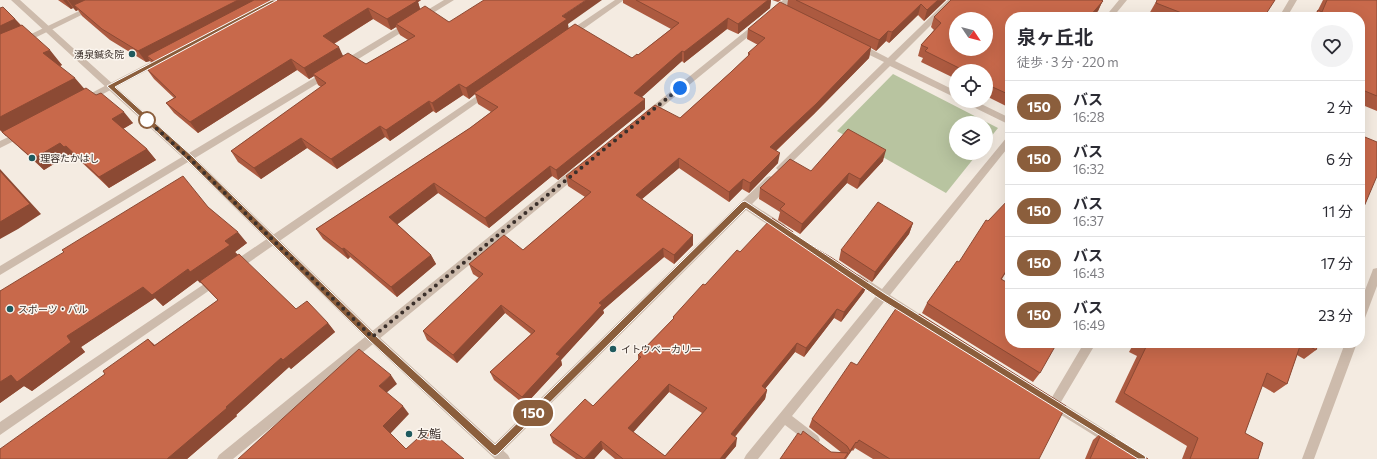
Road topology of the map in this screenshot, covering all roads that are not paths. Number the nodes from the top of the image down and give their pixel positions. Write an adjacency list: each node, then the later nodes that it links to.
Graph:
1 (16, 0): 13 (street)
2 (108, 0): 13 (street)
3 (450, 0): 29 (street)
4 (620, 0): 14 (street)
5 (788, 0): 10 (street)
6 (952, 0): 18 (street)
7 (1123, 0): 11 (street)
8 (1293, 0): 12 (street)
9 (768, 3): 10 (street)
10 (782, 10): 25 (street)
11 (1113, 12)
12 (1286, 12)
13 (46, 30): 16 (street); 19 (street)
14 (561, 41)
15 (848, 41): 18 (street)
16 (0, 52)
17 (171, 54): 19 (street)
18 (889, 62): 21 (street); 31 (street)
19 (110, 86): 22 (street); 29 (street)
20 (496, 86): 33 (street)
21 (949, 92)
22 (76, 105)
23 (982, 108): 24 (street)
24 (1005, 120)
25 (637, 123)
26 (28, 130): 27 (street)
27 (0, 145)
28 (1005, 145): 37 (street)
29 (189, 158): 33 (street); 34 (street)
30 (588, 163): 40 (street)
31 (745, 204): 32 (street); 47 (street)
32 (791, 235)
33 (273, 240): 40 (street); 44 (street)
34 (0, 271)
35 (1377, 272): 38 (street)
36 (850, 274): 37 (street)
37 (882, 296): 39 (street); 43 (street)
38 (1365, 304)
39 (935, 329)
40 (372, 337): 47 (street); 48 (street)
41 (1087, 348): 46 (street)
42 (1349, 348): 50 (street)
43 (784, 417): 45 (street); 49 (street)
44 (0, 429)
45 (821, 445)
46 (1121, 446)
47 (499, 455)
48 (223, 459)
49 (750, 459)
50 (1308, 459)

